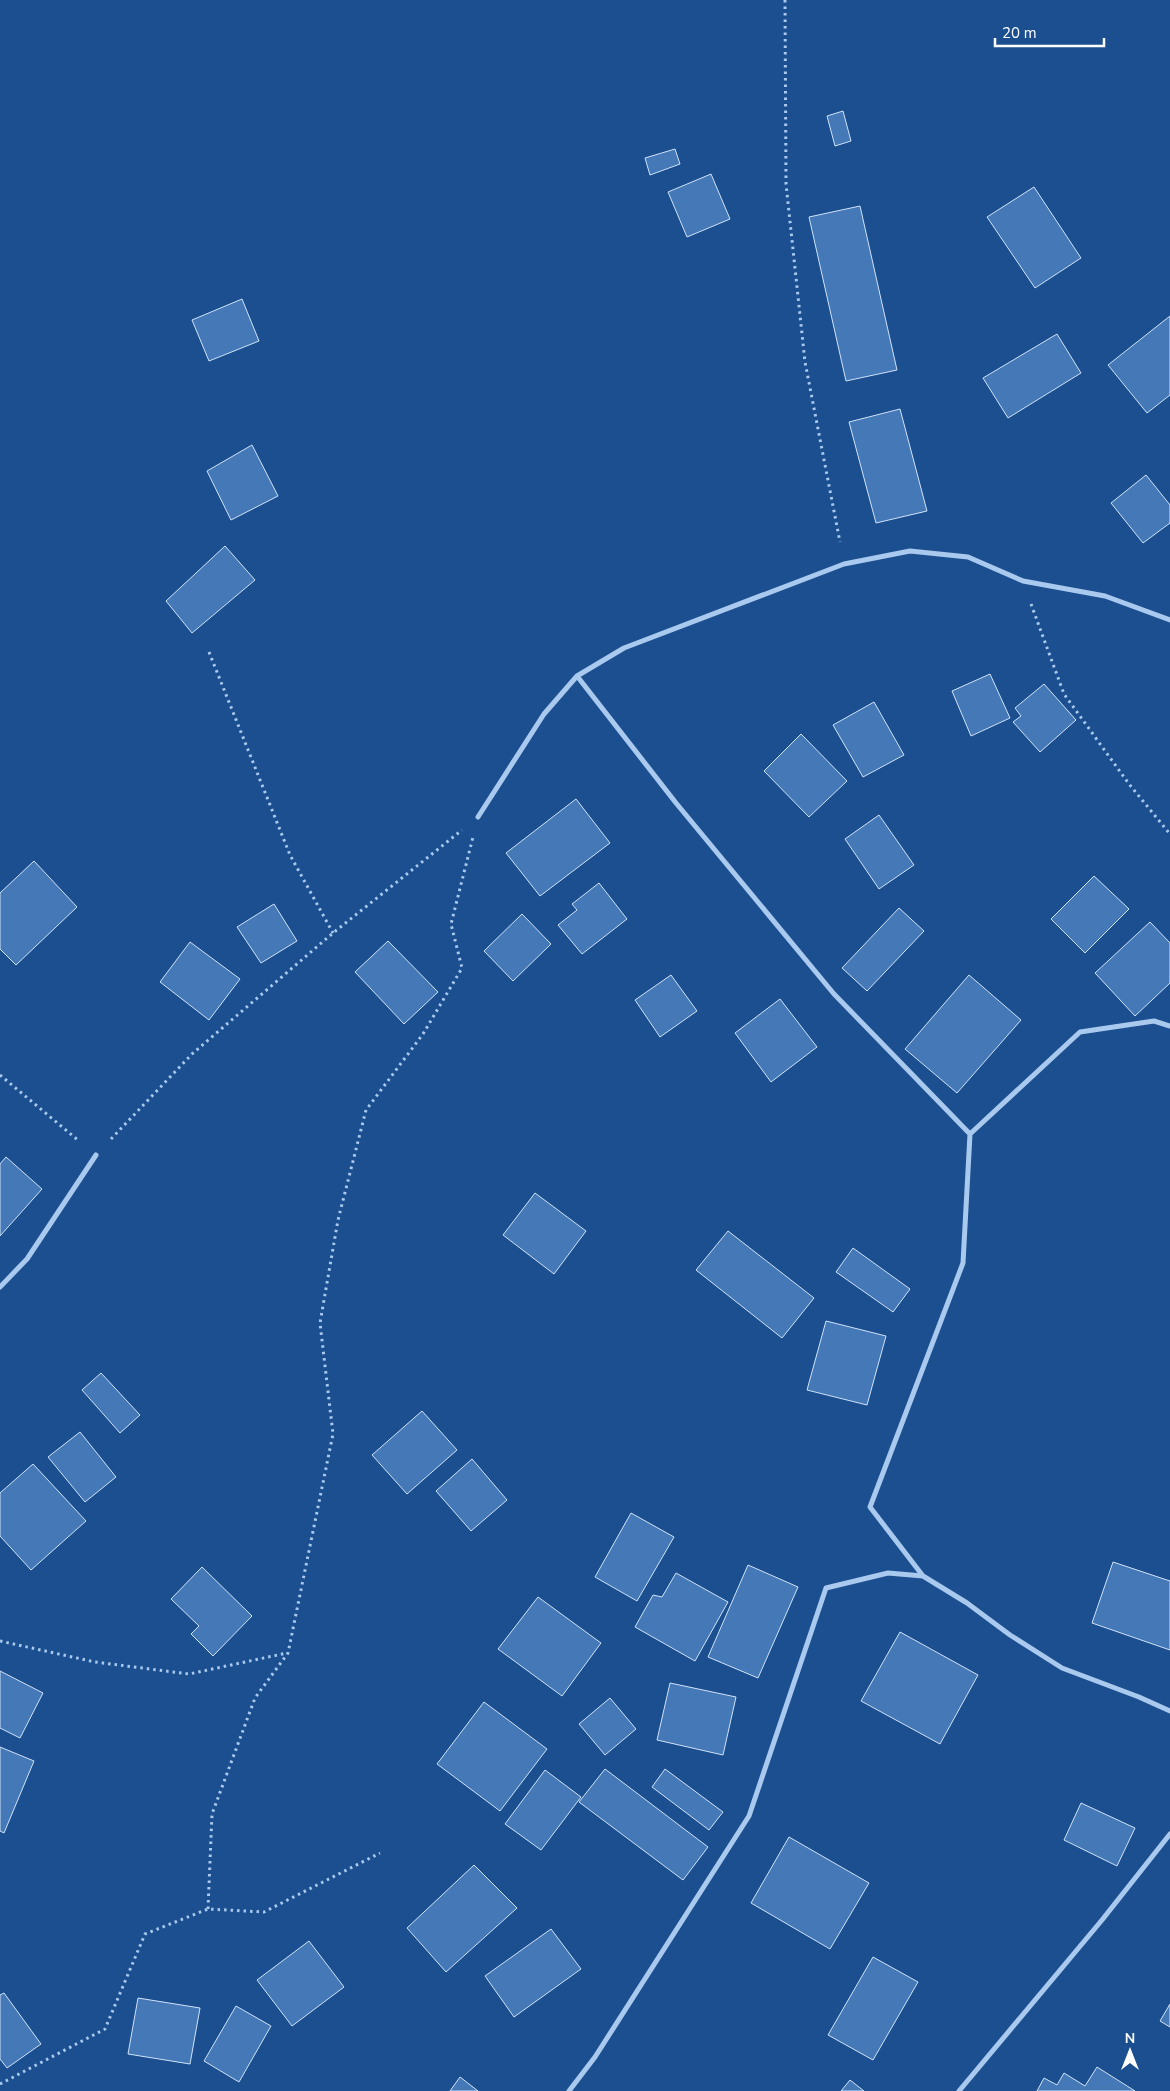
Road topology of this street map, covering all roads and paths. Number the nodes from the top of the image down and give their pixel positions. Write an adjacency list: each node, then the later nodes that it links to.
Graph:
1 (785, 0): 2 (path)
2 (844, 564): 3 (street); 6 (street)
3 (1023, 581): 4 (street); 8 (path)
4 (1170, 620)
5 (209, 652): 9 (path)
6 (577, 676): 7 (street); 12 (street)
7 (478, 816): 9 (path); 17 (path)
8 (1170, 834)
9 (333, 933): 13 (path)
10 (1170, 1026): 12 (street)
11 (0, 1075): 13 (path)
12 (970, 1134): 15 (street)
13 (96, 1155): 14 (street)
14 (0, 1287)
15 (923, 1576): 18 (street); 23 (street)
16 (0, 1641): 17 (path)
17 (288, 1653): 21 (path)
18 (1170, 1711)
19 (1170, 1834): 24 (street)
20 (380, 1852): 21 (path)
21 (208, 1909): 22 (path)
22 (0, 2084)
23 (569, 2091)
24 (959, 2091)

